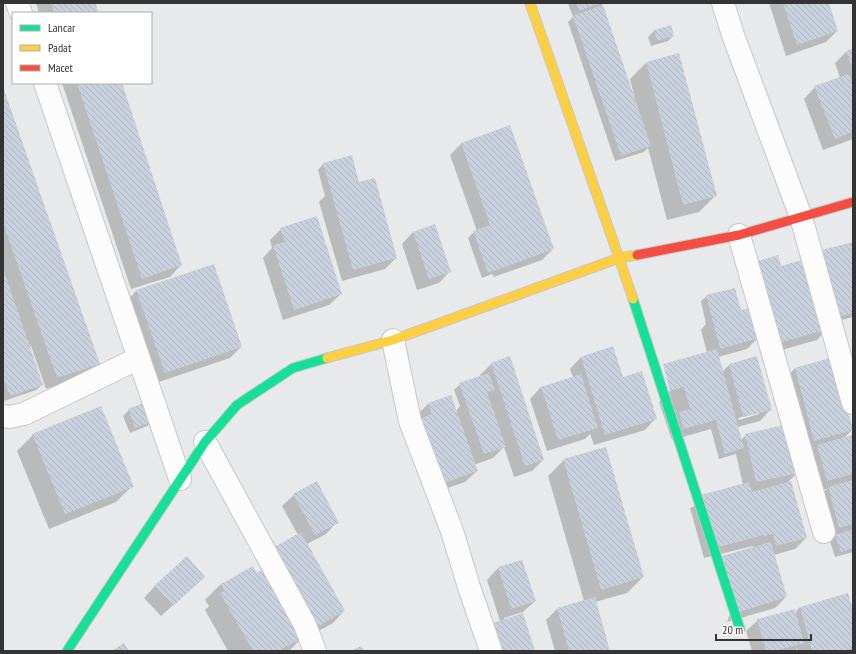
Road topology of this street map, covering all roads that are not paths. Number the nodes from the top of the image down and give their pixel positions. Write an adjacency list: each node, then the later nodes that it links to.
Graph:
1 (530, 3): 7 (street)
2 (723, 3): 5 (street)
3 (45, 84): 9 (street)
4 (853, 202): 5 (street)
5 (801, 217): 6 (street); 10 (street)
6 (739, 235): 7 (street); 14 (street)
7 (619, 258): 8 (street); 15 (street)
8 (393, 340): 12 (street); 18 (street)
9 (139, 358): 11 (street); 13 (street)
10 (853, 403)
11 (3, 416)
12 (205, 442): 13 (street); 17 (street)
13 (180, 479): 16 (street)
14 (824, 532)
15 (740, 629)
16 (67, 651)
17 (316, 651)
18 (491, 651)

